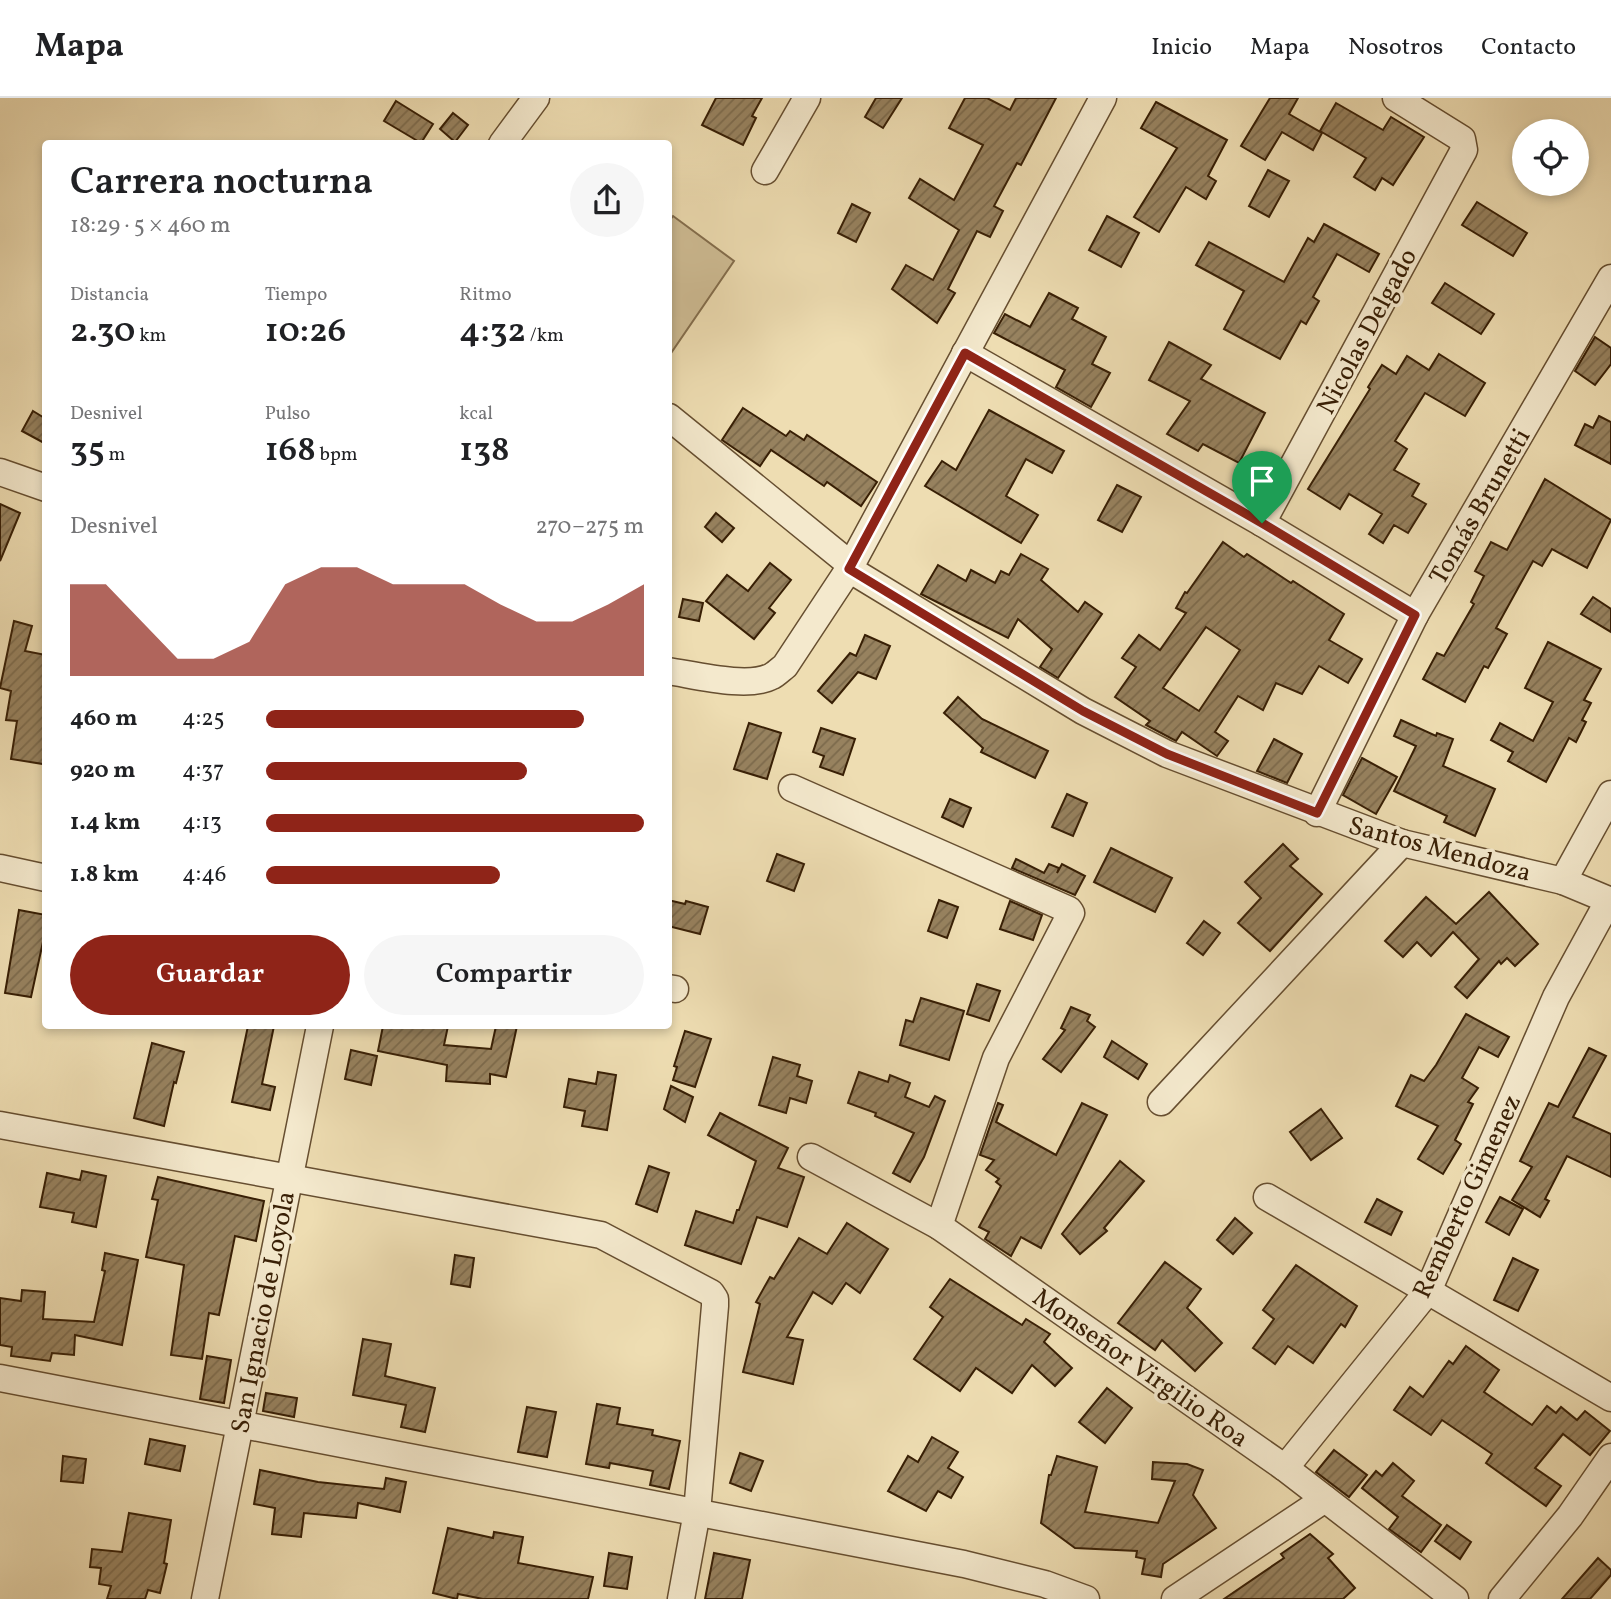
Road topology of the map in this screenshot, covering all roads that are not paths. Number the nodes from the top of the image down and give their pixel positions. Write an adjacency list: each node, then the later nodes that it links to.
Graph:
1 (536, 98): 5 (street)
2 (807, 98): 6 (street)
3 (1103, 98): 8 (street)
4 (1396, 98): 12 (street, Nicolas Delgado)
5 (505, 140)
6 (765, 171)
7 (1611, 278): 14 (street, Tomás Brunetti)
8 (965, 353): 12 (street); 13 (street)
9 (672, 419): 13 (street, Santos Mendoza)
10 (0, 472): 11 (street)
11 (42, 487)
12 (1262, 523): 14 (street)
13 (850, 567): 15 (street); 18 (street, Santos Mendoza)
14 (1415, 615): 18 (street, Tomás Brunetti)
15 (672, 672)
16 (792, 788): 30 (street)
17 (1611, 794): 22 (street)
18 (1317, 813): 19 (street, Santos Mendoza)
19 (1402, 843): 22 (street, Santos Mendoza); 25 (street)
20 (0, 868): 21 (street)
21 (42, 876)
22 (1563, 881): 23 (street, Santos Mendoza)
23 (1610, 901): 31 (street, Remberto Gimenez)
24 (319, 1029): 28 (street, San Ignacio de Loyola)
25 (1161, 1102)
26 (0, 1125): 28 (street)
27 (811, 1157): 30 (street, Monseñor Virgilio Roa)
28 (289, 1180): 34 (street, San Ignacio de Loyola); 38 (street)
29 (1267, 1197): 31 (street)
30 (939, 1226): 36 (street, Monseñor Virgilio Roa)
31 (1428, 1291): 33 (street); 36 (street, Remberto Gimenez)
32 (0, 1378): 34 (street)
33 (1611, 1398)
34 (240, 1425): 38 (street); 39 (street, San Ignacio de Loyola)
35 (1611, 1457): 44 (street)
36 (1285, 1468): 37 (street, Monseñor Virgilio Roa)
37 (1325, 1499): 42 (street); 43 (street, Monseñor Virgilio Roa)
38 (697, 1512): 40 (street); 41 (street)
39 (205, 1599)
40 (681, 1599)
41 (1086, 1599)
42 (1175, 1599)
43 (1455, 1599)
44 (1502, 1599)

